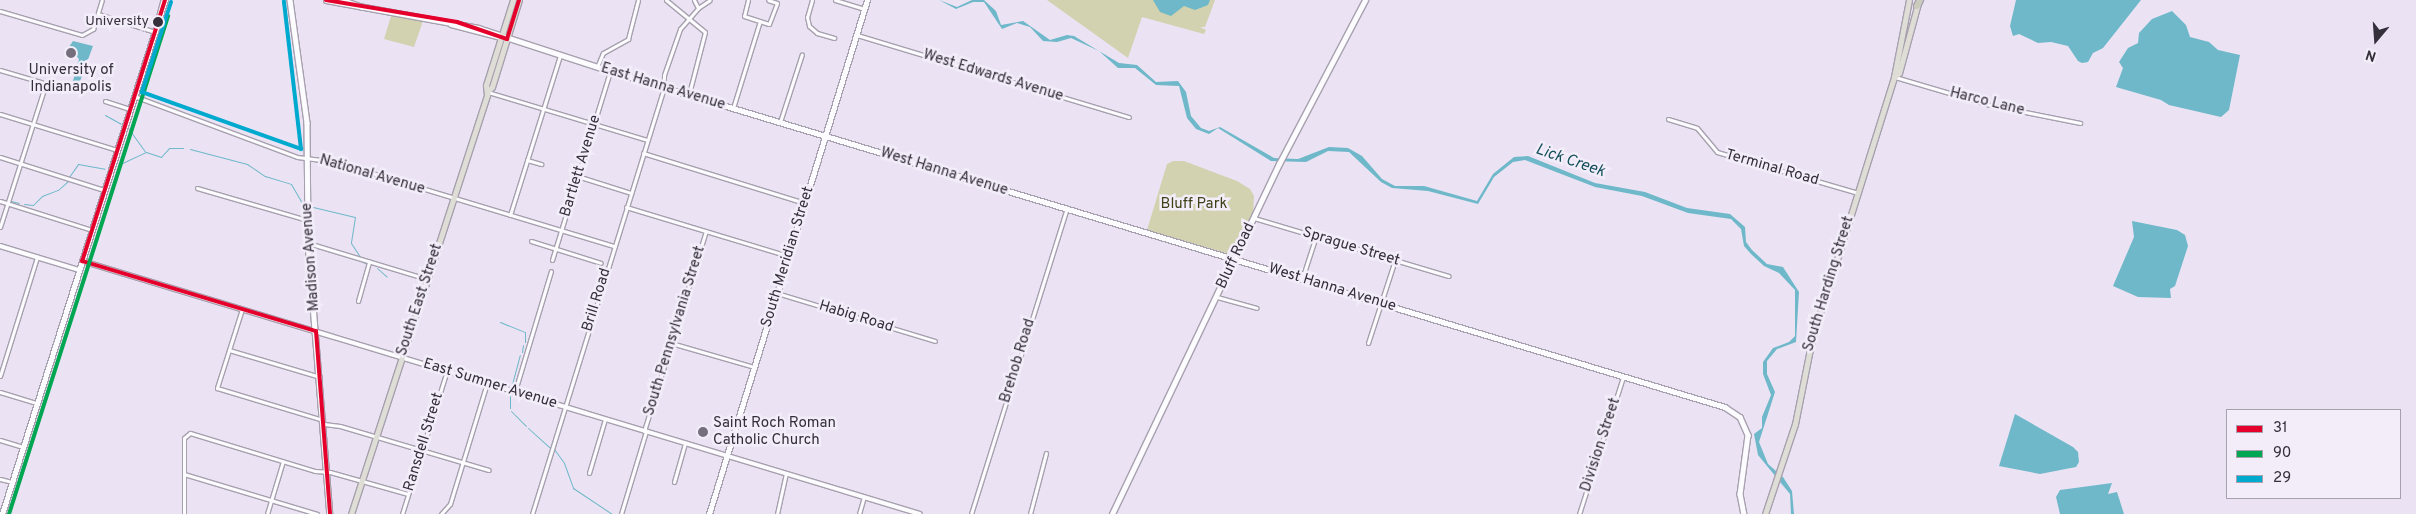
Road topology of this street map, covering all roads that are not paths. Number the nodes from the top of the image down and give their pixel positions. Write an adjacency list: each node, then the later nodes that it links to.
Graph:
1 (102, 0): 24 (street)
2 (164, 0): 27 (main road)
3 (326, 0): 20 (main road, East Hanna Avenue)
4 (343, 0): 20 (main road, East Hanna Avenue)
5 (513, 0): 29 (main road, South East Street)
6 (519, 0): 31 (main road, South East Street)
7 (638, 0): 34 (street)
8 (666, 0): 25 (street)
9 (694, 0): 21 (street)
10 (710, 0): 21 (street, Brill Road)
11 (748, 0): 26 (street)
12 (768, 0): 26 (street)
13 (812, 0): 30 (street)
14 (834, 0): 22 (street)
15 (867, 0): 22 (main road, South Meridian Street)
16 (1365, 0): 74 (main road, Bluff Road)
17 (1909, 0): 37 (main road, South Harding Street)
18 (291, 1): 58 (main road, Madison Avenue)
19 (1919, 2): 37 (main road, South Harding Street)
20 (362, 6): 29 (main road, East Hanna Avenue)
21 (698, 8): 25 (street, Brill Road)
22 (864, 9): 28 (main road, South Meridian Street)
23 (0, 11): 24 (street)
24 (98, 14): 27 (street)
25 (689, 19): 38 (street, Brill Road); 40 (street)
26 (760, 21): 43 (street)
27 (154, 32): 41 (main road)
28 (857, 35): 47 (street, West Edwards Avenue); 53 (main road, South Meridian Street)
29 (501, 37): 31 (main road, East Hanna Avenue); 39 (main road, South East Street)
30 (834, 38)
31 (507, 39): 33 (main road, East Hanna Avenue); 39 (main road, South East Street)
32 (802, 54): 49 (street)
33 (560, 55): 34 (main road, East Hanna Avenue); 45 (street)
34 (597, 67): 36 (main road, East Hanna Avenue)
35 (0, 70): 51 (street)
36 (610, 71): 38 (main road, East Hanna Avenue); 52 (street, Bartlett Avenue)
37 (1894, 77): 50 (street, Harco Lane); 66 (main road, South Harding Street)
38 (662, 87): 40 (main road, East Hanna Avenue); 54 (street, Brill Road)
39 (487, 92): 45 (street); 67 (main road, South East Street)
40 (689, 94): 43 (main road, East Hanna Avenue)
41 (134, 96): 44 (main road); 58 (street, National Avenue)
42 (105, 101): 44 (street)
43 (733, 108): 49 (main road, East Hanna Avenue)
44 (130, 109): 55 (main road)
45 (543, 109): 52 (street); 59 (street)
46 (0, 114): 51 (street)
47 (1129, 116)
48 (1668, 119): 66 (street, Terminal Road)
49 (780, 122): 53 (main road, East Hanna Avenue)
50 (2080, 123)
51 (33, 124): 55 (street); 60 (street)
52 (593, 124): 54 (street); 62 (street, Bartlett Avenue)
53 (825, 136): 69 (main road, South Meridian Street); 72 (main road, West Hanna Avenue)
54 (647, 140): 56 (street, Brill Road)
55 (117, 150): 64 (main road)
56 (643, 154): 65 (street, Brill Road); 69 (street)
57 (0, 157): 60 (street)
58 (308, 158): 67 (street, National Avenue); 75 (main road, Madison Avenue)
59 (528, 160): 61 (street); 73 (street)
60 (20, 164): 64 (street); 70 (street)
61 (541, 164)
62 (577, 176): 65 (street); 78 (street, Bartlett Avenue)
63 (197, 188): 75 (street)
64 (104, 190): 77 (main road)
65 (631, 193): 71 (street, Brill Road)
66 (1858, 193): 164 (main road, South Harding Street)
67 (454, 198): 73 (street, National Avenue); 97 (main road, South East Street)
68 (0, 201): 70 (street)
69 (805, 203): 86 (main road, South Meridian Street)
70 (8, 204): 76 (street); 77 (street)
71 (626, 207): 79 (street); 84 (street, Brill Road)
72 (1067, 208): 88 (main road, West Hanna Avenue); 159 (street, Brehob Road)
73 (510, 215): 78 (street, National Avenue)
74 (1254, 218): 80 (street, Sprague Street); 88 (main road, Bluff Road)
75 (307, 220): 82 (main road, Madison Avenue)
76 (0, 227)
77 (92, 230): 91 (main road)
78 (561, 230): 84 (street, National Avenue); 85 (street, Bartlett Avenue)
79 (706, 231): 86 (street); 107 (street, South Pennsylvania Street)
80 (1316, 236): 90 (street, Sprague Street); 98 (street)
81 (532, 242): 85 (street)
82 (308, 243): 92 (street); 105 (main road, Madison Avenue)
83 (0, 246): 87 (street)
84 (614, 246): 120 (street, Brill Road)
85 (556, 249): 89 (street, Bartlett Avenue); 93 (street)
86 (788, 256): 99 (main road, South Meridian Street)
87 (38, 257): 94 (street); 113 (street)
88 (1234, 259): 98 (main road, West Hanna Avenue); 100 (main road, Bluff Road)
89 (552, 260)
90 (1395, 260): 96 (street, Sprague Street); 102 (street)
91 (82, 261): 94 (main road); 104 (street, East Sumner Avenue)
92 (369, 262): 97 (street); 101 (street)
93 (601, 263)
94 (79, 270): 119 (main road)
95 (551, 271): 117 (street)
96 (1449, 276)
97 (427, 279): 110 (main road, South East Street)
98 (1302, 279): 102 (main road, West Hanna Avenue)
99 (777, 292): 106 (street, Habig Road); 111 (main road, South Meridian Street)
100 (1217, 297): 103 (street); 161 (main road, Bluff Road)
101 (358, 301)
102 (1381, 303): 108 (street); 114 (main road, West Hanna Avenue)
103 (1257, 308)
104 (242, 309): 105 (street, East Sumner Avenue); 109 (street)
105 (316, 331): 110 (street, East Sumner Avenue); 115 (main road, Madison Avenue)
106 (935, 341)
107 (671, 342): 111 (street); 123 (street, South Pennsylvania Street)
108 (1368, 343)
109 (229, 350): 115 (street); 122 (street)
110 (401, 356): 112 (street, East Sumner Avenue); 124 (main road, South East Street)
111 (754, 367): 130 (main road, South Meridian Street)
112 (447, 370): 116 (street, East Sumner Avenue); 128 (street, Ransdell Street)
113 (0, 376)
114 (1623, 376): 162 (street, Division Street); 163 (main road, West Hanna Avenue)
115 (320, 377): 122 (main road, Madison Avenue)
116 (487, 383): 117 (street, East Sumner Avenue); 132 (street)
117 (514, 391): 120 (street, East Sumner Avenue)
118 (0, 392): 119 (street)
119 (37, 403): 127 (main road)
120 (564, 406): 121 (street, East Sumner Avenue); 153 (street, Brill Road)
121 (605, 419): 123 (street, East Sumner Avenue); 135 (street)
122 (324, 422): 124 (street); 134 (main road, Madison Avenue)
123 (645, 431): 126 (street, East Sumner Avenue); 154 (street, South Pennsylvania Street)
124 (376, 437): 128 (street); 139 (main road, South East Street)
125 (0, 440): 127 (street)
126 (685, 443): 130 (street, East Sumner Avenue); 141 (street)
127 (23, 447): 140 (main road)
128 (421, 450): 132 (street); 142 (street, Ransdell Street)
129 (1046, 453): 160 (street)
130 (727, 455): 136 (street, East Sumner Avenue); 155 (main road, South Meridian Street)
131 (283, 461): 134 (street); 137 (street); 144 (street)
132 (463, 463): 133 (street); 152 (street)
133 (488, 470)
134 (327, 472): 139 (street); 150 (main road, Madison Avenue)
135 (589, 473)
136 (786, 473): 143 (street, East Sumner Avenue); 156 (street)
137 (184, 474): 144 (street); 147 (street)
138 (0, 478): 140 (street)
139 (363, 481): 142 (street); 145 (main road, South East Street)
140 (12, 482): 146 (main road)
141 (674, 482)
142 (408, 494): 151 (street, Ransdell Street)
143 (864, 497): 157 (street); 158 (street, East Sumner Avenue)
144 (271, 500): 148 (street); 149 (street)
145 (354, 512)
146 (2, 514)
147 (184, 514)
148 (267, 514)
149 (317, 514)
150 (330, 514)
151 (402, 514)
152 (441, 514)
153 (532, 514)
154 (621, 514)
155 (708, 514)
156 (777, 514)
157 (859, 514)
158 (920, 514)
159 (971, 514)
160 (1030, 514)
161 (1112, 514)
162 (1579, 514)
163 (1744, 514)
164 (1765, 514)

